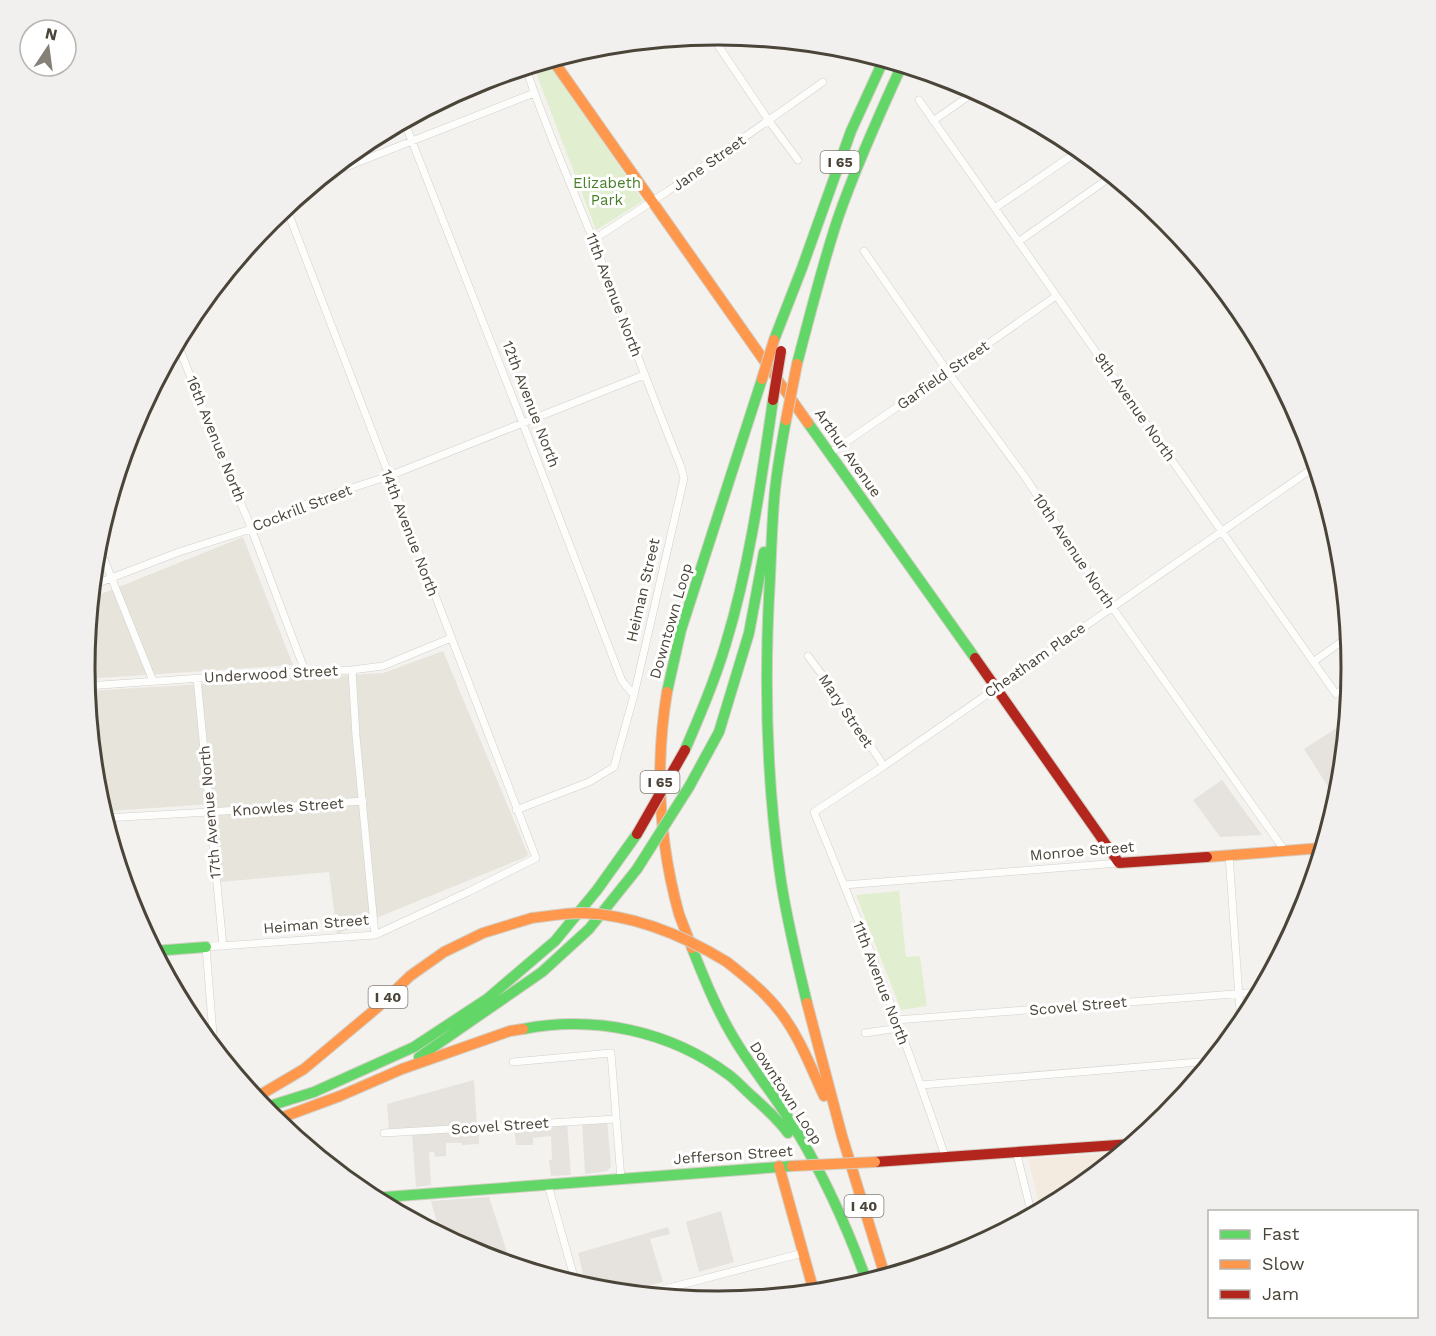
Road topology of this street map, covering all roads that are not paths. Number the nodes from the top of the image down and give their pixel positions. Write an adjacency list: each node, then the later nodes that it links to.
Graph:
1 (718, 45): 10 (street)
2 (557, 66): 18 (main road, Arthur Avenue)
3 (881, 66): 24 (main road, Downtown Loop / I 65)
4 (899, 72): 34 (main road, Downtown Loop / I 65, bridge)
5 (528, 75): 7 (street, 11th Avenue North)
6 (823, 82): 10 (street, Jane Street)
7 (534, 93): 13 (street); 21 (street, 11th Avenue North)
8 (967, 97): 11 (street)
9 (919, 100): 11 (street, 9th Avenue North)
10 (769, 121): 15 (street); 18 (street, Jane Street)
11 (933, 121): 19 (street, 9th Avenue North)
12 (407, 128): 13 (street, 12th Avenue North)
13 (411, 141): 16 (street); 29 (street, 12th Avenue North)
14 (1072, 156): 19 (street)
15 (798, 160)
16 (352, 164)
17 (1105, 181): 22 (street)
18 (653, 202): 21 (street, Jane Street); 30 (main road, Arthur Avenue)
19 (995, 208): 22 (street, 9th Avenue North)
20 (289, 216): 32 (street, 14th Avenue North)
21 (594, 240): 28 (street, 11th Avenue North)
22 (1018, 242): 25 (street, 9th Avenue North)
23 (864, 251): 27 (street, 10th Avenue North)
24 (802, 268): 81 (main road, bridge); 89 (main road, Downtown Loop / I 65, bridge)
25 (1056, 296): 27 (street, Garfield Street); 36 (street, 9th Avenue North)
26 (181, 352): 35 (street, 16th Avenue North)
27 (948, 372): 30 (street, Garfield Street); 40 (street, 10th Avenue North)
28 (644, 375): 29 (street, Cockrill Street); 33 (street, 11th Avenue North)
29 (523, 424): 32 (street, Cockrill Street); 52 (street, 12th Avenue North)
30 (830, 453): 50 (main road, Arthur Avenue)
31 (1309, 471): 36 (street, Cheatham Place)
32 (389, 477): 35 (street, Cockrill Street); 41 (street, 14th Avenue North)
33 (682, 490): 52 (street, Heiman Street)
34 (774, 500): 78 (main road, bridge); 85 (main road, Downtown Loop / I 65)
35 (251, 529): 38 (street, Cockrill Street); 46 (street, 16th Avenue North)
36 (1222, 531): 40 (street, Cheatham Place); 44 (street, 9th Avenue North)
37 (104, 561): 38 (street)
38 (111, 578): 39 (street, Cockrill Street); 48 (street)
39 (101, 582)
40 (1112, 607): 50 (street, Cheatham Place); 60 (street, 10th Avenue North)
41 (451, 638): 45 (street, Underwood Street); 55 (street, 14th Avenue North)
42 (1340, 642): 44 (street)
43 (808, 656): 53 (street, Mary Street)
44 (1313, 662): 51 (street, 9th Avenue North)
45 (352, 670): 46 (street, Underwood Street); 54 (street)
46 (305, 671): 47 (street, Underwood Street)
47 (197, 678): 48 (street, Underwood Street); 56 (street, 17th Avenue North)
48 (153, 681): 49 (street, Underwood Street)
49 (95, 685)
50 (995, 687): 53 (street, Cheatham Place); 63 (main road, Arthur Avenue)
51 (1340, 691)
52 (634, 695): 55 (street, Heiman Street)
53 (884, 766): 57 (street, Cheatham Place)
54 (363, 801): 56 (street, Knowles Street); 65 (street)
55 (516, 810): 62 (street, 14th Avenue North)
56 (209, 812): 58 (street, Knowles Street); 66 (street, 17th Avenue North)
57 (814, 812): 64 (street, 11th Avenue North)
58 (113, 818)
59 (1314, 849): 60 (main road, Monroe Street)
60 (1285, 851): 61 (main road, Monroe Street)
61 (1229, 855): 63 (main road, Monroe Street); 70 (street)
62 (536, 858): 65 (street, Heiman Street)
63 (1119, 863): 64 (street, Monroe Street)
64 (844, 885): 72 (street, 11th Avenue North)
65 (375, 935): 66 (street, Heiman Street)
66 (222, 946): 67 (street, Heiman Street)
67 (206, 947): 68 (main road, Heiman Street); 74 (street)
68 (162, 950)
69 (1250, 992): 70 (street, Scovel Street)
70 (1238, 993): 71 (street); 72 (street, Scovel Street)
71 (1239, 1009)
72 (896, 1020): 73 (street, 11th Avenue North)
73 (899, 1029): 75 (street); 79 (street, 11th Avenue North)
74 (213, 1032)
75 (865, 1033)
76 (513, 1062): 83 (street)
77 (1200, 1062): 79 (street)
78 (402, 1069): 82 (main road); 89 (main road)
79 (921, 1085): 88 (street, 11th Avenue North)
80 (263, 1093): 85 (main road, I 40, bridge)
81 (273, 1105)
82 (285, 1116)
83 (616, 1119): 84 (street, Scovel Street); 91 (street)
84 (384, 1133)
85 (842, 1136): 96 (main road, Downtown Loop / I 40)
86 (1118, 1145): 87 (main road, Jefferson Street)
87 (1016, 1151): 88 (main road, Jefferson Street); 94 (street)
88 (945, 1156): 90 (main road, Jefferson Street, bridge)
89 (813, 1162): 97 (main road, Downtown Loop / I 40)
90 (779, 1166): 91 (main road, Jefferson Street); 95 (main road)
91 (621, 1179): 92 (main road, Jefferson Street)
92 (548, 1185): 93 (main road, Jefferson Street); 98 (street)
93 (389, 1197)
94 (1030, 1207)
95 (803, 1253): 99 (main road); 100 (street)
96 (883, 1269)
97 (864, 1273)
98 (573, 1274)
99 (812, 1284)
100 (666, 1289)

